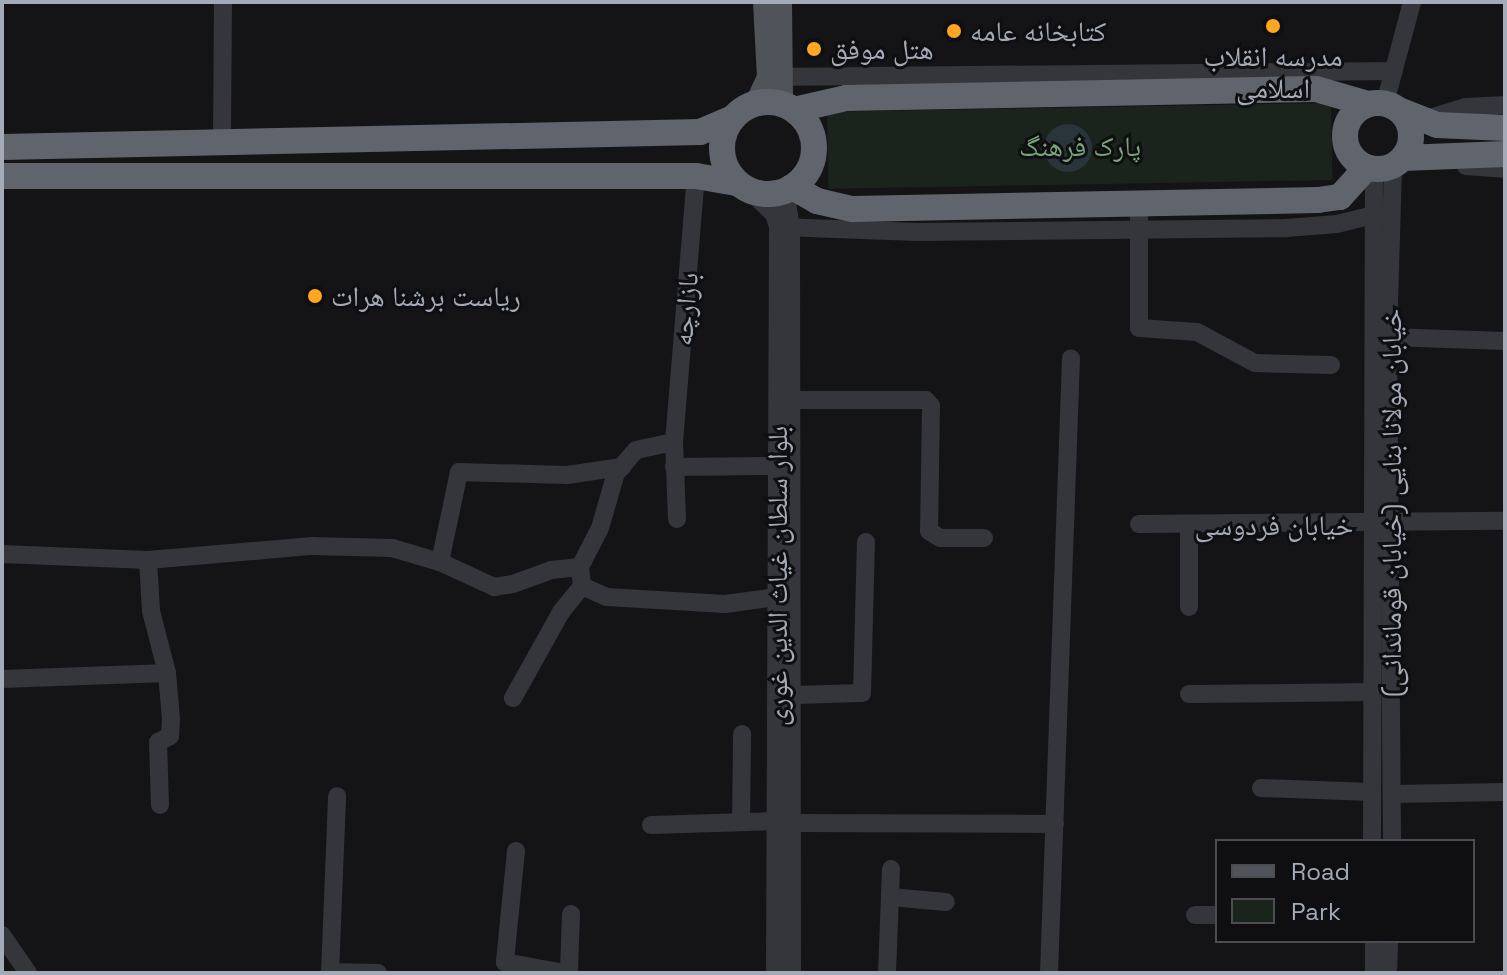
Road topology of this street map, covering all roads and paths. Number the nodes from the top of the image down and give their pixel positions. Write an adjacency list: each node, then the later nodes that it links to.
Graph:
1 (223, 2): 12 (street)
2 (764, 2): 6 (main road)
3 (781, 2): 6 (main road)
4 (1412, 2): 5 (street)
5 (1394, 71): 6 (street); 9 (street)
6 (776, 77): 8 (main road); 10 (main road)
7 (1505, 105): 9 (street)
8 (788, 107): 9 (highway); 10 (highway); 20 (highway)
9 (1393, 110): 11 (highway); 15 (highway); 15 (highway)
10 (738, 114): 12 (highway); 19 (highway)
11 (1505, 128)
12 (222, 142): 13 (highway)
13 (2, 147)
14 (1505, 154): 15 (highway)
15 (1391, 164): 16 (street); 21 (street, خیابان مولانا بنایی (خیابان قوماندانی)); 22 (street, خیابان مولانا بنایی (خیابان قوماندانی)); 23 (highway)
16 (1505, 169)
17 (2, 176): 18 (highway)
18 (696, 176): 19 (highway); 30 (street, بازارچه)
19 (743, 186): 20 (highway); 24 (street)
20 (788, 188): 23 (highway); 24 (street)
21 (1393, 208): 22 (street); 25 (street, خیابان مولانا بنایی (خیابان قوماندانی))
22 (1374, 217): 23 (street); 39 (street, خیابان مولانا بنایی (خیابان قوماندانی))
23 (1139, 218): 24 (street); 28 (street)
24 (785, 227): 29 (street); 31 (street, بلوار سلطان غیاث الدین غوری)
25 (1388, 337): 26 (street); 37 (street, خیابان مولانا بنایی (خیابان قوماندانی))
26 (1505, 341)
27 (1071, 358): 63 (street)
28 (1331, 365)
29 (791, 400): 40 (street); 52 (street)
30 (674, 442): 32 (street); 33 (street, بازارچه)
31 (778, 466): 33 (street); 46 (street, بلوار سلطان غیاث الدین غوری)
32 (622, 467): 44 (street); 45 (street)
33 (674, 467): 34 (street, بازارچه)
34 (677, 519)
35 (1505, 521): 37 (street, خیابان فردوسی)
36 (1139, 524): 38 (street, خیابان فردوسی)
37 (1392, 524): 39 (street, خیابان فردوسی); 58 (street, خیابان مولانا بنایی (خیابان قوماندانی))
38 (1189, 525): 39 (street, خیابان فردوسی); 47 (street)
39 (1372, 526): 50 (street, خیابان مولانا بنایی (خیابان قوماندانی))
40 (984, 538)
41 (866, 542): 52 (street)
42 (2, 554): 43 (street)
43 (148, 560): 44 (street); 48 (street)
44 (440, 562): 45 (street)
45 (581, 577): 46 (street); 53 (street)
46 (777, 597): 62 (street, بلوار سلطان غیاث الدین غوری)
47 (1189, 607)
48 (167, 673): 49 (street); 60 (street)
49 (2, 679)
50 (1374, 692): 51 (street); 56 (street, خیابان مولانا بنایی (خیابان قوماندانی))
51 (1189, 694)
52 (793, 695): 62 (street)
53 (513, 698)
54 (742, 734): 61 (street)
55 (1261, 788): 56 (street)
56 (1372, 792): 65 (street, خیابان مولانا بنایی (خیابان قوماندانی))
57 (1505, 792): 58 (street)
58 (1393, 794): 66 (street, خیابان مولانا بنایی (خیابان قوماندانی))
59 (337, 796): 78 (street)
60 (160, 805)
61 (741, 822): 62 (street); 64 (street)
62 (784, 822): 63 (street); 81 (street, بلوار سلطان غیاث الدین غوری); 82 (street)
63 (1055, 824): 84 (street)
64 (651, 825)
65 (1372, 839)
66 (1392, 839)
67 (516, 851): 80 (street)
68 (891, 869): 69 (street)
69 (890, 897): 70 (street); 83 (street)
70 (946, 902)
71 (571, 914): 80 (street)
72 (1195, 915): 73 (street)
73 (1215, 915)
74 (2, 935): 77 (street)
75 (1374, 943): 85 (street)
76 (1389, 943): 86 (street)
77 (28, 973)
78 (330, 973): 79 (street)
79 (378, 973)
80 (563, 973)
81 (775, 973)
82 (792, 973)
83 (887, 973)
84 (1049, 973)
85 (1374, 973)
86 (1388, 973)

